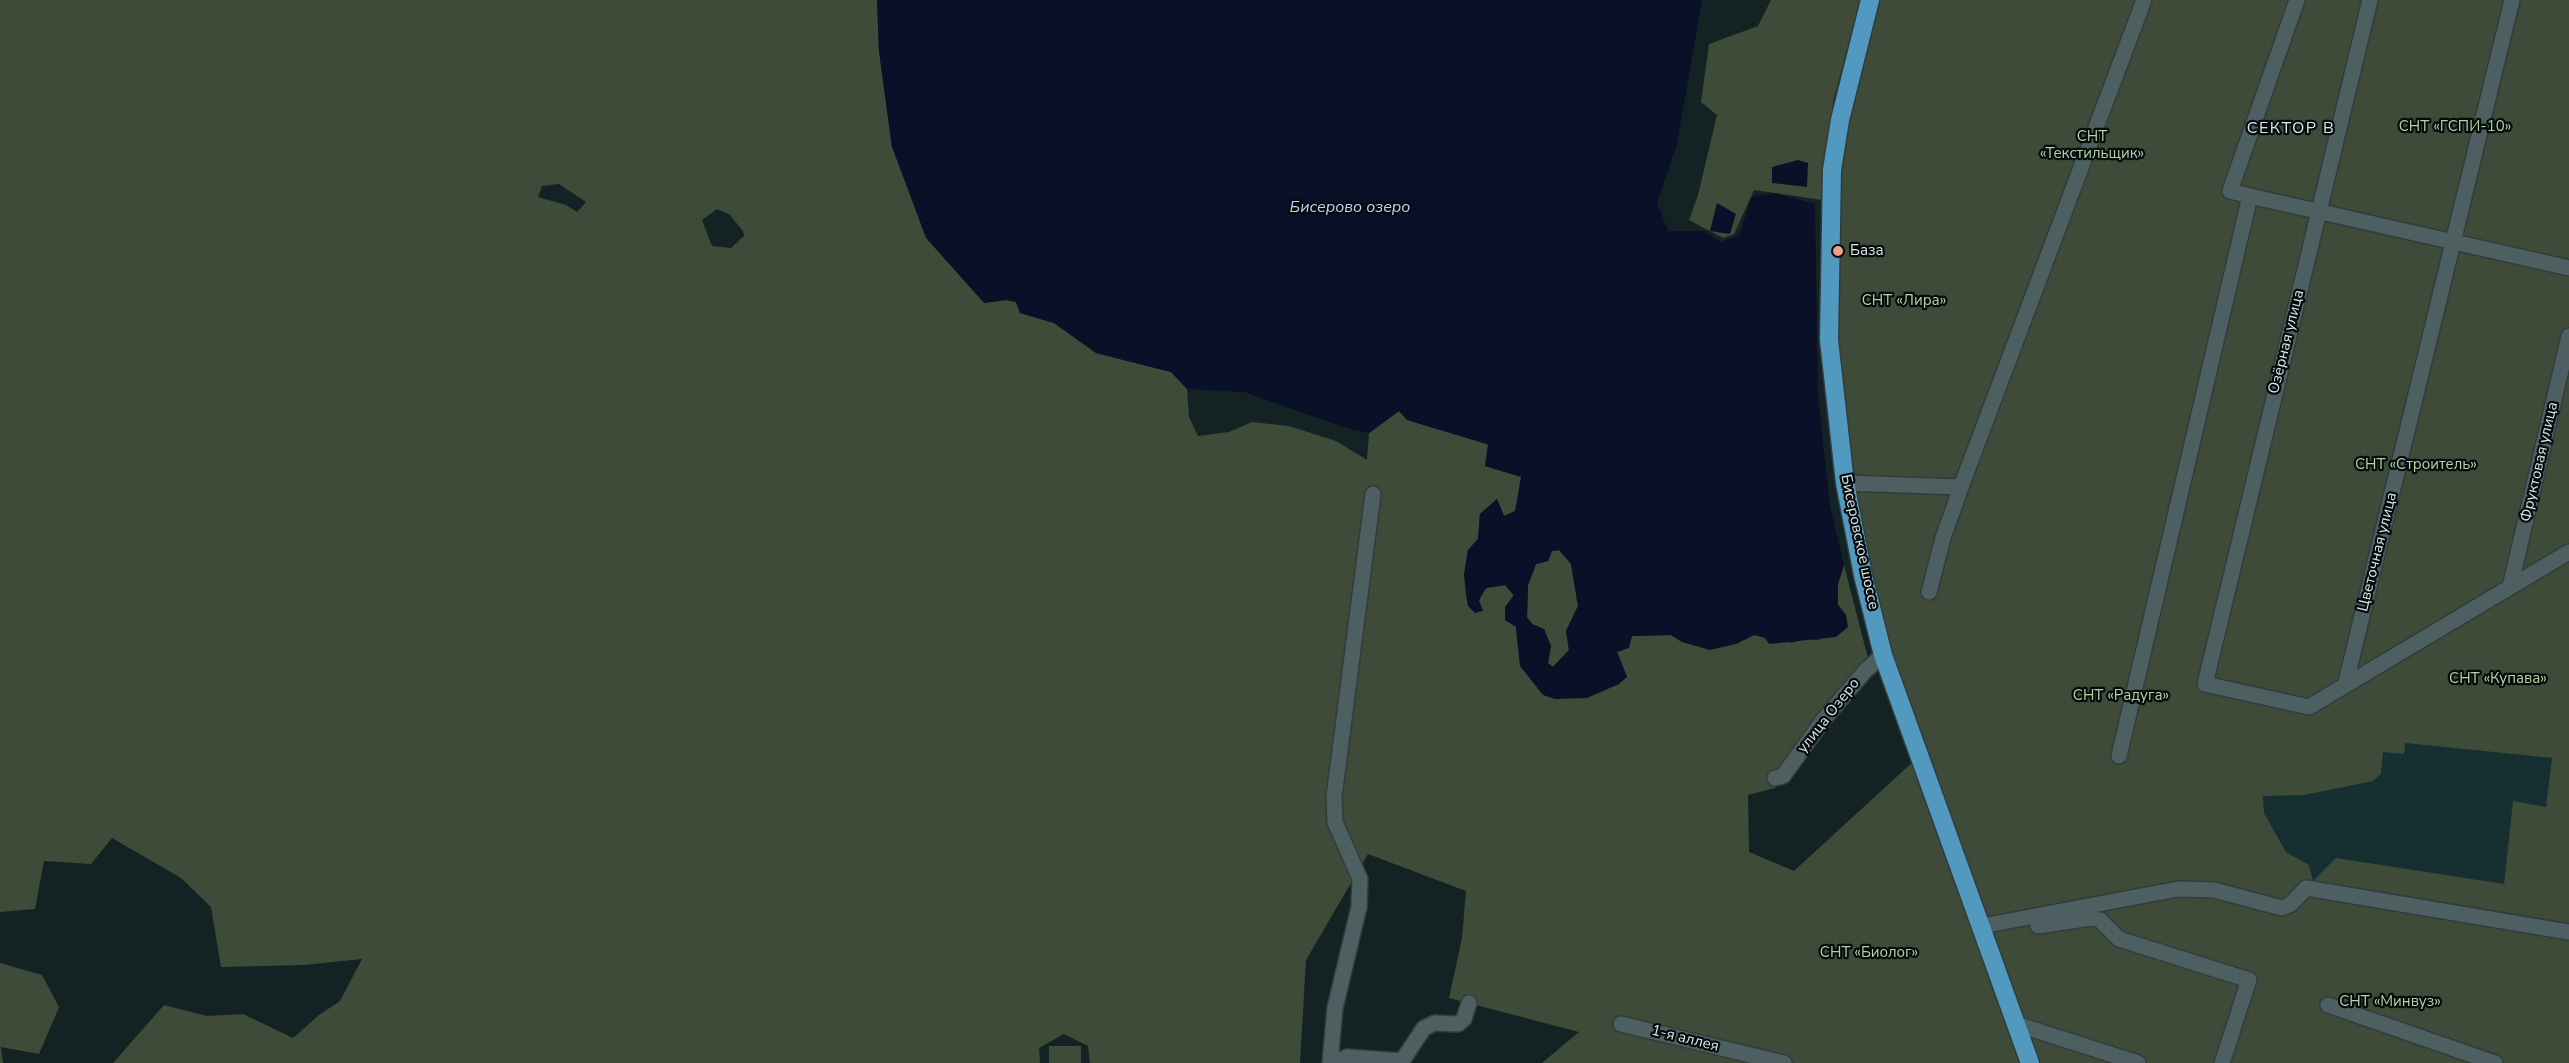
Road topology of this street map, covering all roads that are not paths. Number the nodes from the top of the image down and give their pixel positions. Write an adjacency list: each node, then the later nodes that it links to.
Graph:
1 (1870, 0): 11 (main road, Бисеровское шоссе)
2 (2144, 0): 12 (street)
3 (2297, 0): 6 (street)
4 (2370, 0): 7 (street, Озёрная улица)
5 (2512, 0): 8 (street, Цветочная улица)
6 (2250, 196): 7 (street); 19 (street)
7 (2319, 212): 8 (street); 18 (street, Озёрная улица)
8 (2454, 242): 9 (street); 18 (street, Цветочная улица)
9 (2569, 268)
10 (2569, 336): 15 (street, Фруктовая улица)
11 (1845, 483): 12 (street); 17 (main road, Бисеровское шоссе)
12 (1960, 487): 16 (street)
13 (1373, 494): 27 (street)
14 (2569, 552): 15 (street)
15 (2510, 587): 18 (street)
16 (1929, 592)
17 (1883, 655): 20 (street, улица Озеро); 21 (main road, Бисеровское шоссе)
18 (2345, 686)
19 (2119, 756)
20 (1775, 778)
21 (1983, 931): 22 (street); 26 (main road, Бисеровское шоссе); 32 (street)
22 (2569, 932)
23 (1469, 1003): 28 (street)
24 (2328, 1005): 33 (street)
25 (1621, 1024): 29 (street, 1-я аллея)
26 (2016, 1024): 30 (main road, Бисеровское шоссе); 31 (street)
27 (1330, 1063)
28 (1335, 1063)
29 (1784, 1063)
30 (2030, 1063)
31 (2138, 1063)
32 (2222, 1063)
33 (2495, 1063)

